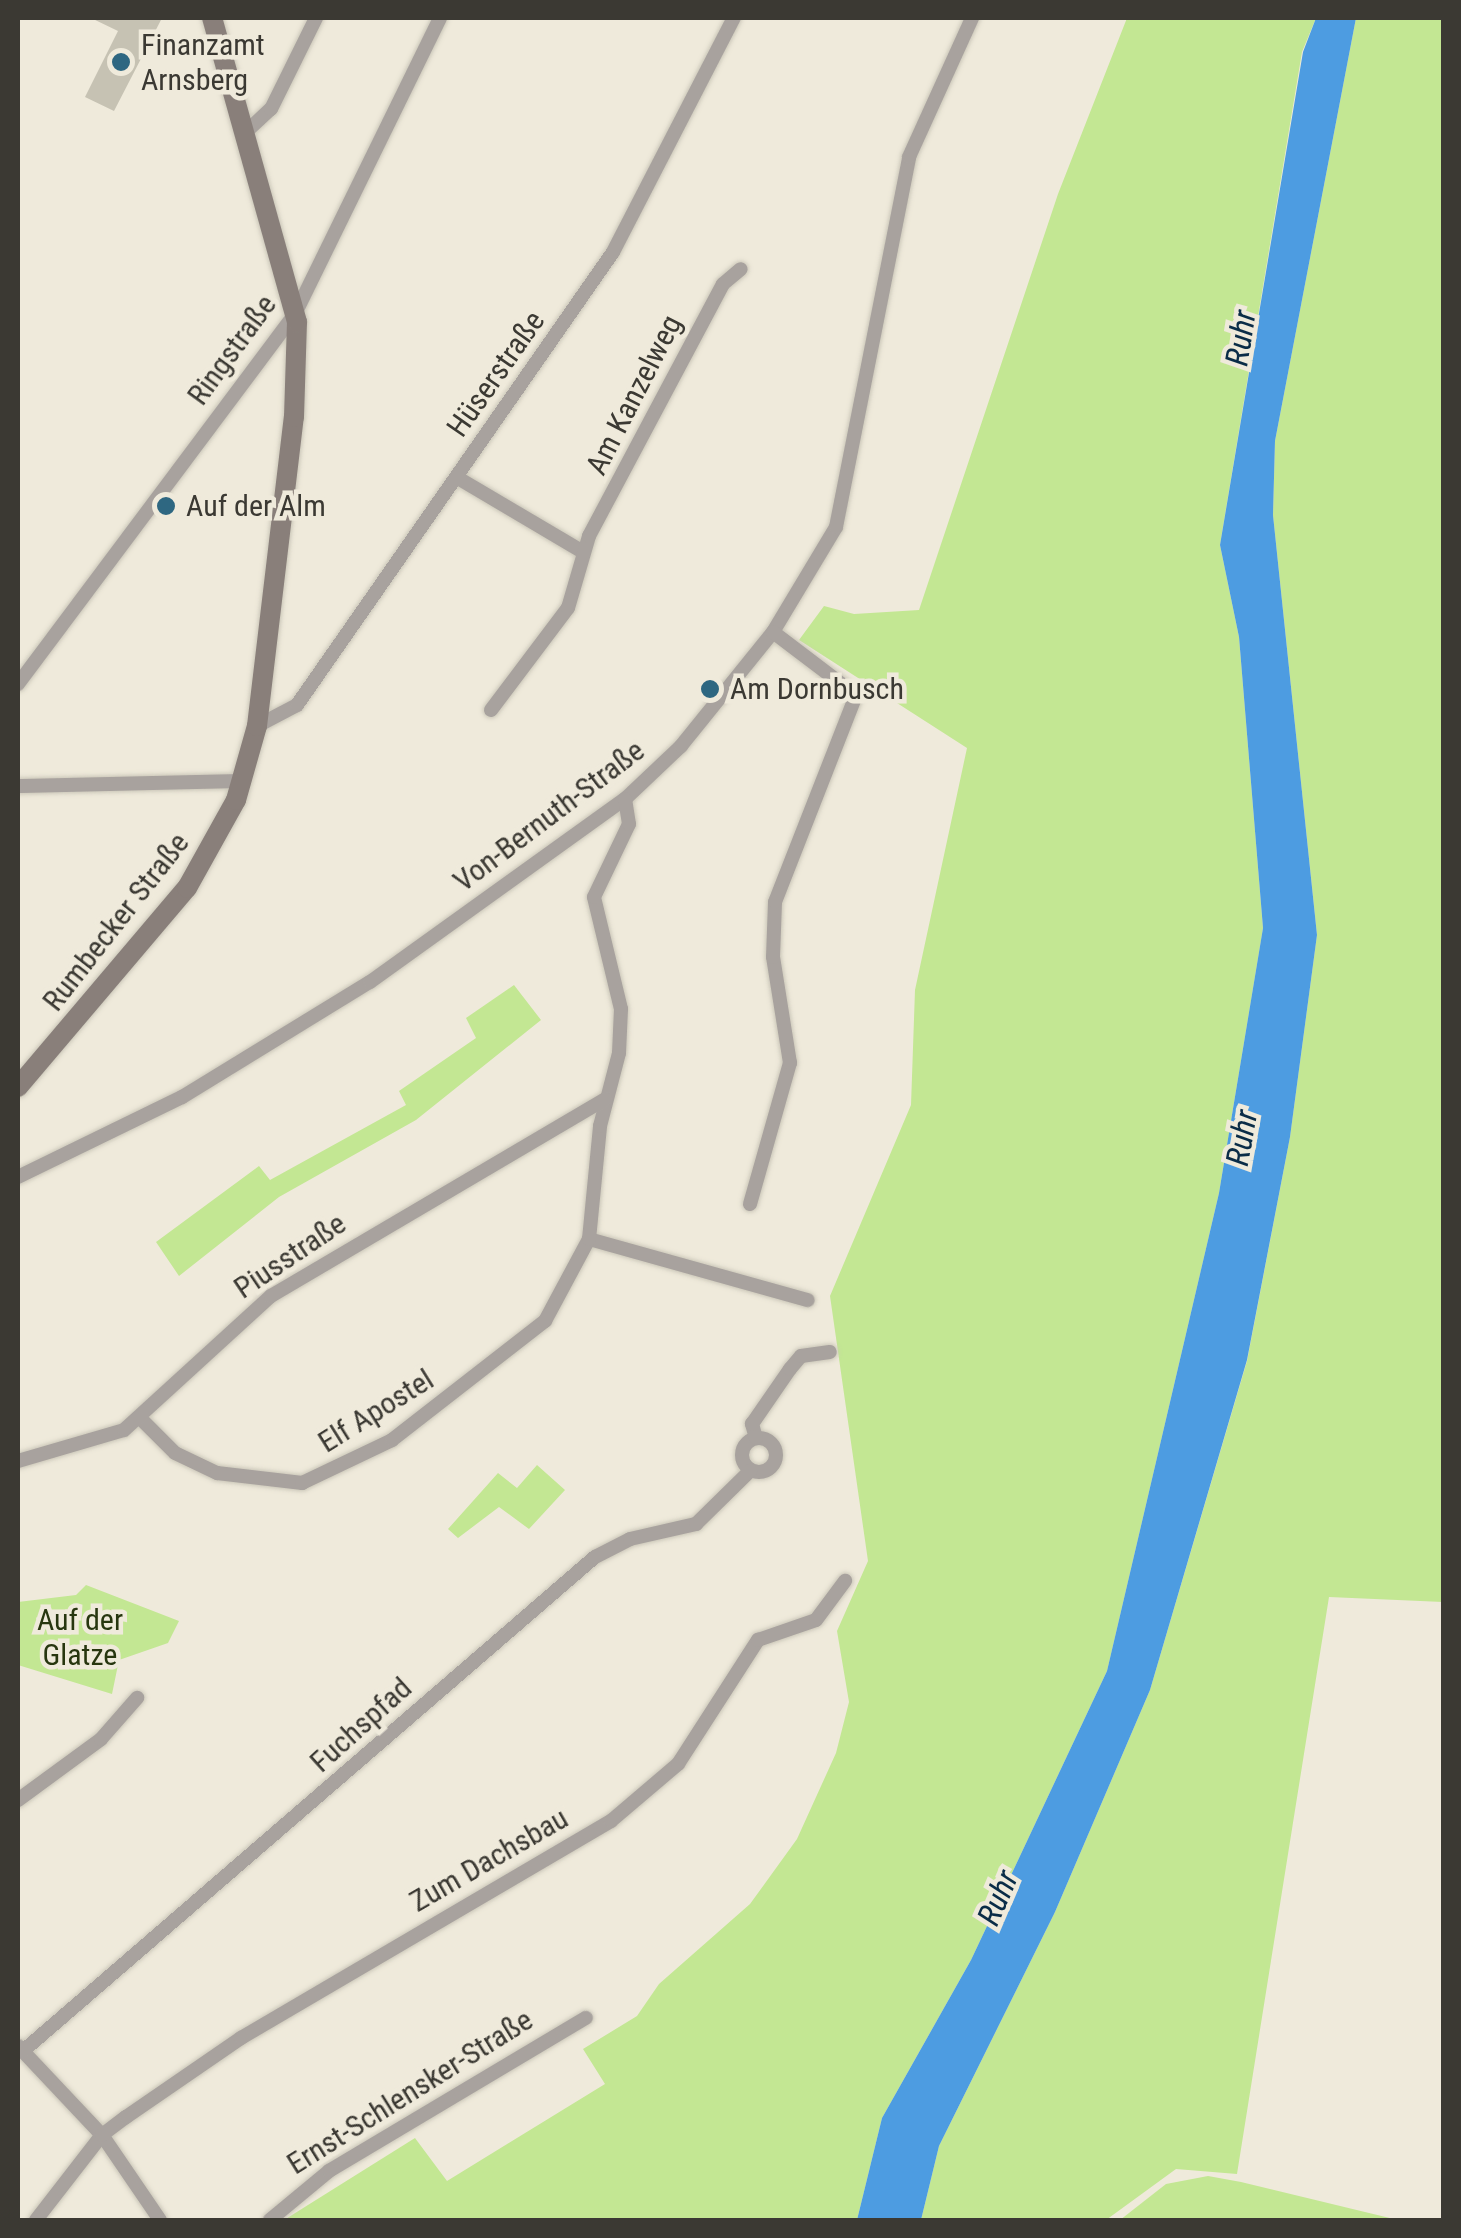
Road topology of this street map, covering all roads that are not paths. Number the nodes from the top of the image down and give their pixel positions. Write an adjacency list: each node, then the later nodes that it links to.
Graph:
1 (212, 18): 6 (street, Rumbecker Straße)
2 (316, 18): 6 (street)
3 (440, 18): 8 (street, Ringstraße)
4 (734, 18): 9 (street, Hüserstraße)
5 (972, 18): 11 (street, Von-Bernuth-Straße)
6 (246, 131): 8 (street, Rumbecker Straße)
7 (741, 269): 10 (street, Am Kanzelweg)
8 (296, 312): 12 (street, Ringstraße); 14 (street, Rumbecker Straße)
9 (458, 478): 10 (street); 14 (street, Hüserstraße)
10 (583, 552): 13 (street, Am Kanzelweg)
11 (773, 632): 17 (street, Von-Bernuth-Straße); 21 (street)
12 (18, 684)
13 (491, 710)
14 (257, 726): 15 (street, Rumbecker Straße)
15 (244, 781): 16 (street); 18 (street, Rumbecker Straße)
16 (18, 786)
17 (625, 799): 19 (street, Elf Apostel); 20 (street, Von-Bernuth-Straße)
18 (18, 1086)
19 (605, 1100): 22 (street, Elf Apostel); 25 (street, Piusstraße)
20 (18, 1177)
21 (750, 1204)
22 (589, 1239): 23 (street); 25 (street, Elf Apostel)
23 (808, 1300)
24 (830, 1352): 26 (street)
25 (140, 1418): 27 (street, Piusstraße)
26 (756, 1438): 28 (street); 28 (street, Fuchspfad)
27 (18, 1460)
28 (750, 1470): 33 (street, Fuchspfad)
29 (845, 1582): 34 (street, Zum Dachsbau)
30 (136, 1698): 31 (street)
31 (18, 1800)
32 (586, 2018): 37 (street, Ernst-Schlensker-Straße)
33 (20, 2048): 34 (street)
34 (102, 2135): 35 (street, Zum Dachsbau); 36 (street)
35 (36, 2220)
36 (160, 2220)
37 (270, 2220)

